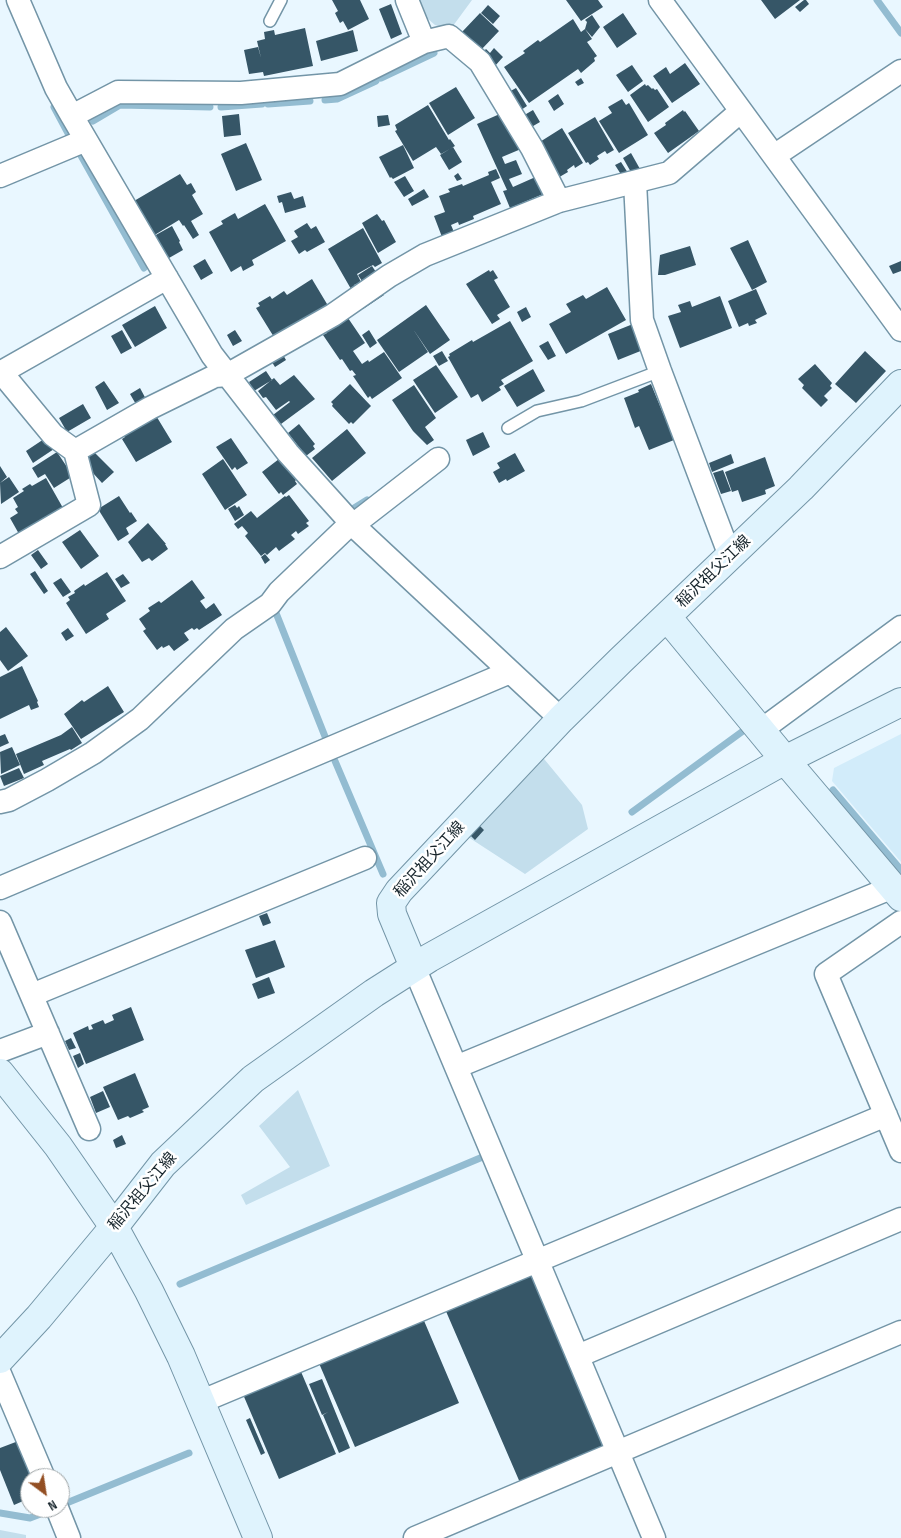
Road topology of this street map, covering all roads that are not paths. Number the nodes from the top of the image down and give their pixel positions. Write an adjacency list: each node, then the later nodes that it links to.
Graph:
1 (18, 0): 9 (street)
2 (281, 0): 5 (lane)
3 (407, 0): 6 (street)
4 (660, 0): 8 (street)
5 (270, 20)
6 (424, 42): 9 (street); 14 (street)
7 (901, 71): 11 (street)
8 (741, 111): 11 (street); 13 (street)
9 (72, 116): 10 (street)
10 (86, 140): 12 (street); 15 (street)
11 (774, 156): 16 (street)
12 (0, 176)
13 (634, 182): 14 (street); 17 (street)
14 (559, 201): 19 (street)
15 (167, 278): 18 (street); 19 (street)
16 (901, 330)
17 (660, 371): 21 (lane); 25 (street)
18 (0, 372): 22 (street)
19 (227, 375): 22 (street); 24 (street)
20 (901, 384): 25 (street, 稲沢祖父江線)
21 (508, 428)
22 (75, 451): 26 (street)
23 (438, 459): 24 (street)
24 (353, 525): 29 (street); 34 (street)
25 (730, 556): 27 (street, 稲沢祖父江線)
26 (0, 557)
27 (667, 617): 31 (street, 稲沢祖父江線); 32 (street)
28 (901, 628): 32 (street)
29 (510, 672): 31 (street); 36 (street)
30 (901, 702): 33 (street)
31 (561, 719): 40 (street, 稲沢祖父江線)
32 (760, 730): 33 (street)
33 (785, 760): 37 (street); 40 (street)
34 (0, 802)
35 (365, 858): 41 (street)
36 (0, 888)
37 (897, 892): 44 (street)
38 (0, 922): 41 (street)
39 (901, 922): 46 (street)
40 (414, 967): 44 (street); 50 (street, 稲沢祖父江線)
41 (32, 995): 42 (street)
42 (48, 1033): 43 (street); 47 (street)
43 (0, 1051)
44 (456, 1067): 51 (street)
45 (0, 1073): 50 (street)
46 (886, 1115): 48 (street); 51 (street)
47 (89, 1129)
48 (901, 1151)
49 (901, 1219): 53 (street)
50 (114, 1227): 54 (street, 稲沢祖父江線); 56 (street)
51 (538, 1261): 53 (street); 56 (street)
52 (901, 1332): 57 (street)
53 (578, 1356): 57 (street)
54 (0, 1359)
55 (0, 1374): 58 (street)
56 (200, 1402): 61 (street)
57 (618, 1452): 62 (street); 63 (street)
58 (40, 1468)
59 (61, 1518): 60 (street)
60 (70, 1538)
61 (258, 1538)
62 (416, 1538)
63 (654, 1538)

